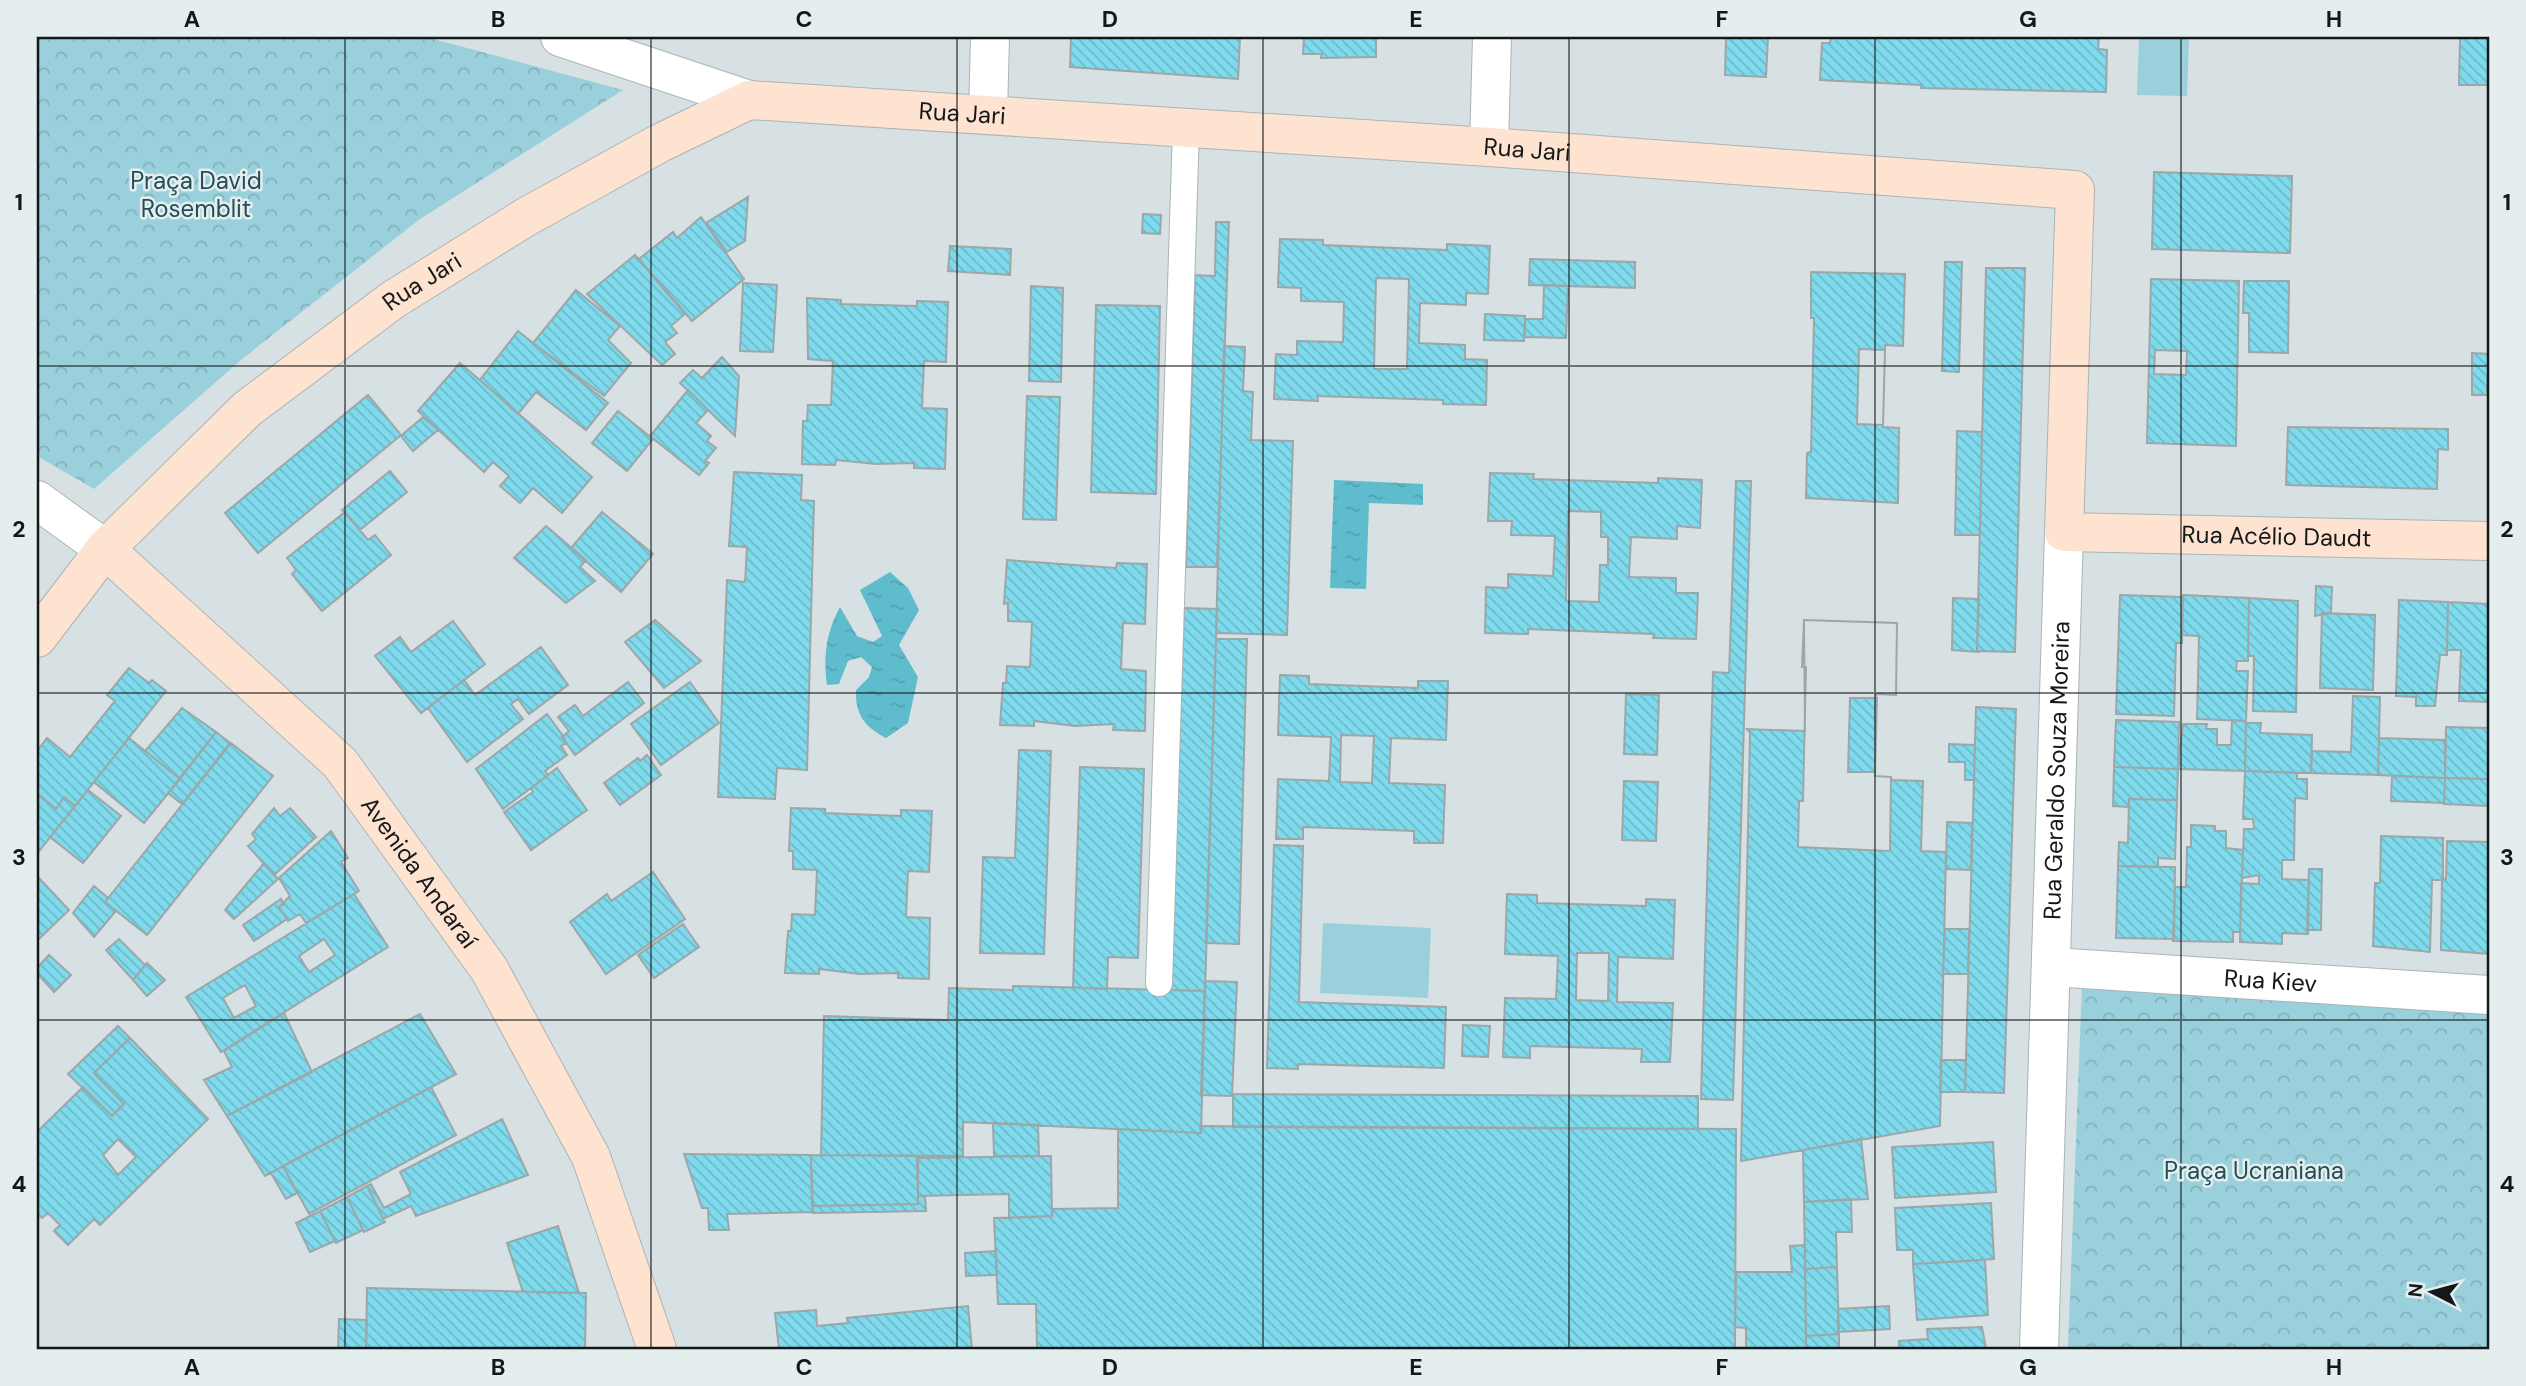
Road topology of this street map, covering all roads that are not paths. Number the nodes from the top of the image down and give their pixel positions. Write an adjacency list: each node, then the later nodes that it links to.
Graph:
1 (560, 37): 4 (street)
2 (990, 37): 5 (street)
3 (1492, 37): 7 (street)
4 (748, 100): 5 (street, Rua Jari); 12 (street, Rua Jari)
5 (988, 115): 6 (street, Rua Jari)
6 (1186, 128): 7 (street, Rua Jari); 15 (lane)
7 (1489, 147): 8 (street, Rua Jari)
8 (2075, 190): 10 (street, Rua Geraldo Souza Moreira)
9 (37, 500): 12 (street, Avenida Andaraí)
10 (2064, 532): 11 (street, Rua Acélio Daudt); 14 (street, Rua Geraldo Souza Moreira)
11 (2489, 541)
12 (105, 549): 13 (street, Rua Jari); 17 (street, Avenida Andaraí)
13 (37, 638)
14 (2052, 967): 16 (street, Rua Kiev); 18 (street, Rua Geraldo Souza Moreira)
15 (1159, 983)
16 (2489, 995)
17 (657, 1349)
18 (2039, 1349)

